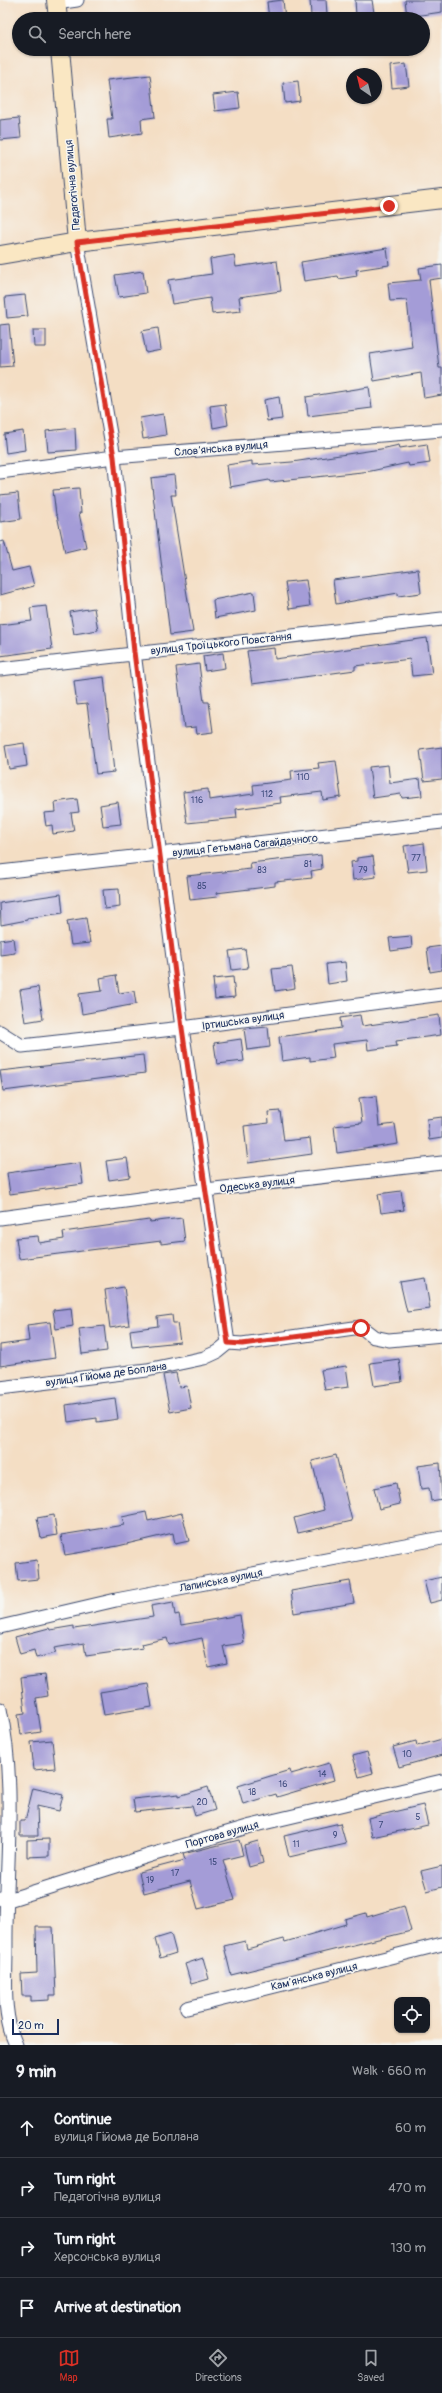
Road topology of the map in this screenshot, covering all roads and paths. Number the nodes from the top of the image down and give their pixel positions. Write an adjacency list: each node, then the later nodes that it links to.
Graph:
1 (77, 0): 2 (street)
2 (57, 7)
3 (61, 56): 5 (main road, Педагогічна вулиця)
4 (442, 199): 5 (main road)
5 (77, 242): 6 (main road); 8 (street, Педагогічна вулиця)
6 (0, 255)
7 (442, 430): 8 (street, Словʼянська вулиця)
8 (114, 457): 9 (street, Словʼянська вулиця); 11 (street, Педагогічна вулиця)
9 (0, 472)
10 (442, 619): 11 (street, вулиця Троїцького Повстання)
11 (134, 652): 12 (street, вулиця Троїцького Повстання); 14 (street, Педагогічна вулиця)
12 (0, 668)
13 (442, 822): 14 (street, вулиця Гетьмана Сагайдачного)
14 (160, 854): 15 (street, вулиця Гетьмана Сагайдачного); 17 (street, Педагогічна вулиця)
15 (0, 872)
16 (442, 994): 17 (street, Іртишська вулиця)
17 (182, 1028): 18 (street, Іртишська вулиця); 20 (street, Педагогічна вулиця)
18 (0, 1032)
19 (442, 1163): 20 (street, Одеська вулиця)
20 (206, 1190): 21 (street, Одеська вулиця); 23 (street, Педагогічна вулиця)
21 (0, 1218)
22 (442, 1335): 23 (street)
23 (228, 1343): 24 (street, вулиця Гійома де Боплана)
24 (0, 1388)
25 (442, 1538): 26 (street, Лапинська вулиця)
26 (0, 1627)
27 (0, 1709): 29 (street)
28 (442, 1781): 29 (street, Портова вулиця)
29 (3, 1899): 32 (street)
30 (442, 1944): 31 (street, Камʼянська вулиця)
31 (187, 2008)
32 (16, 2045)

